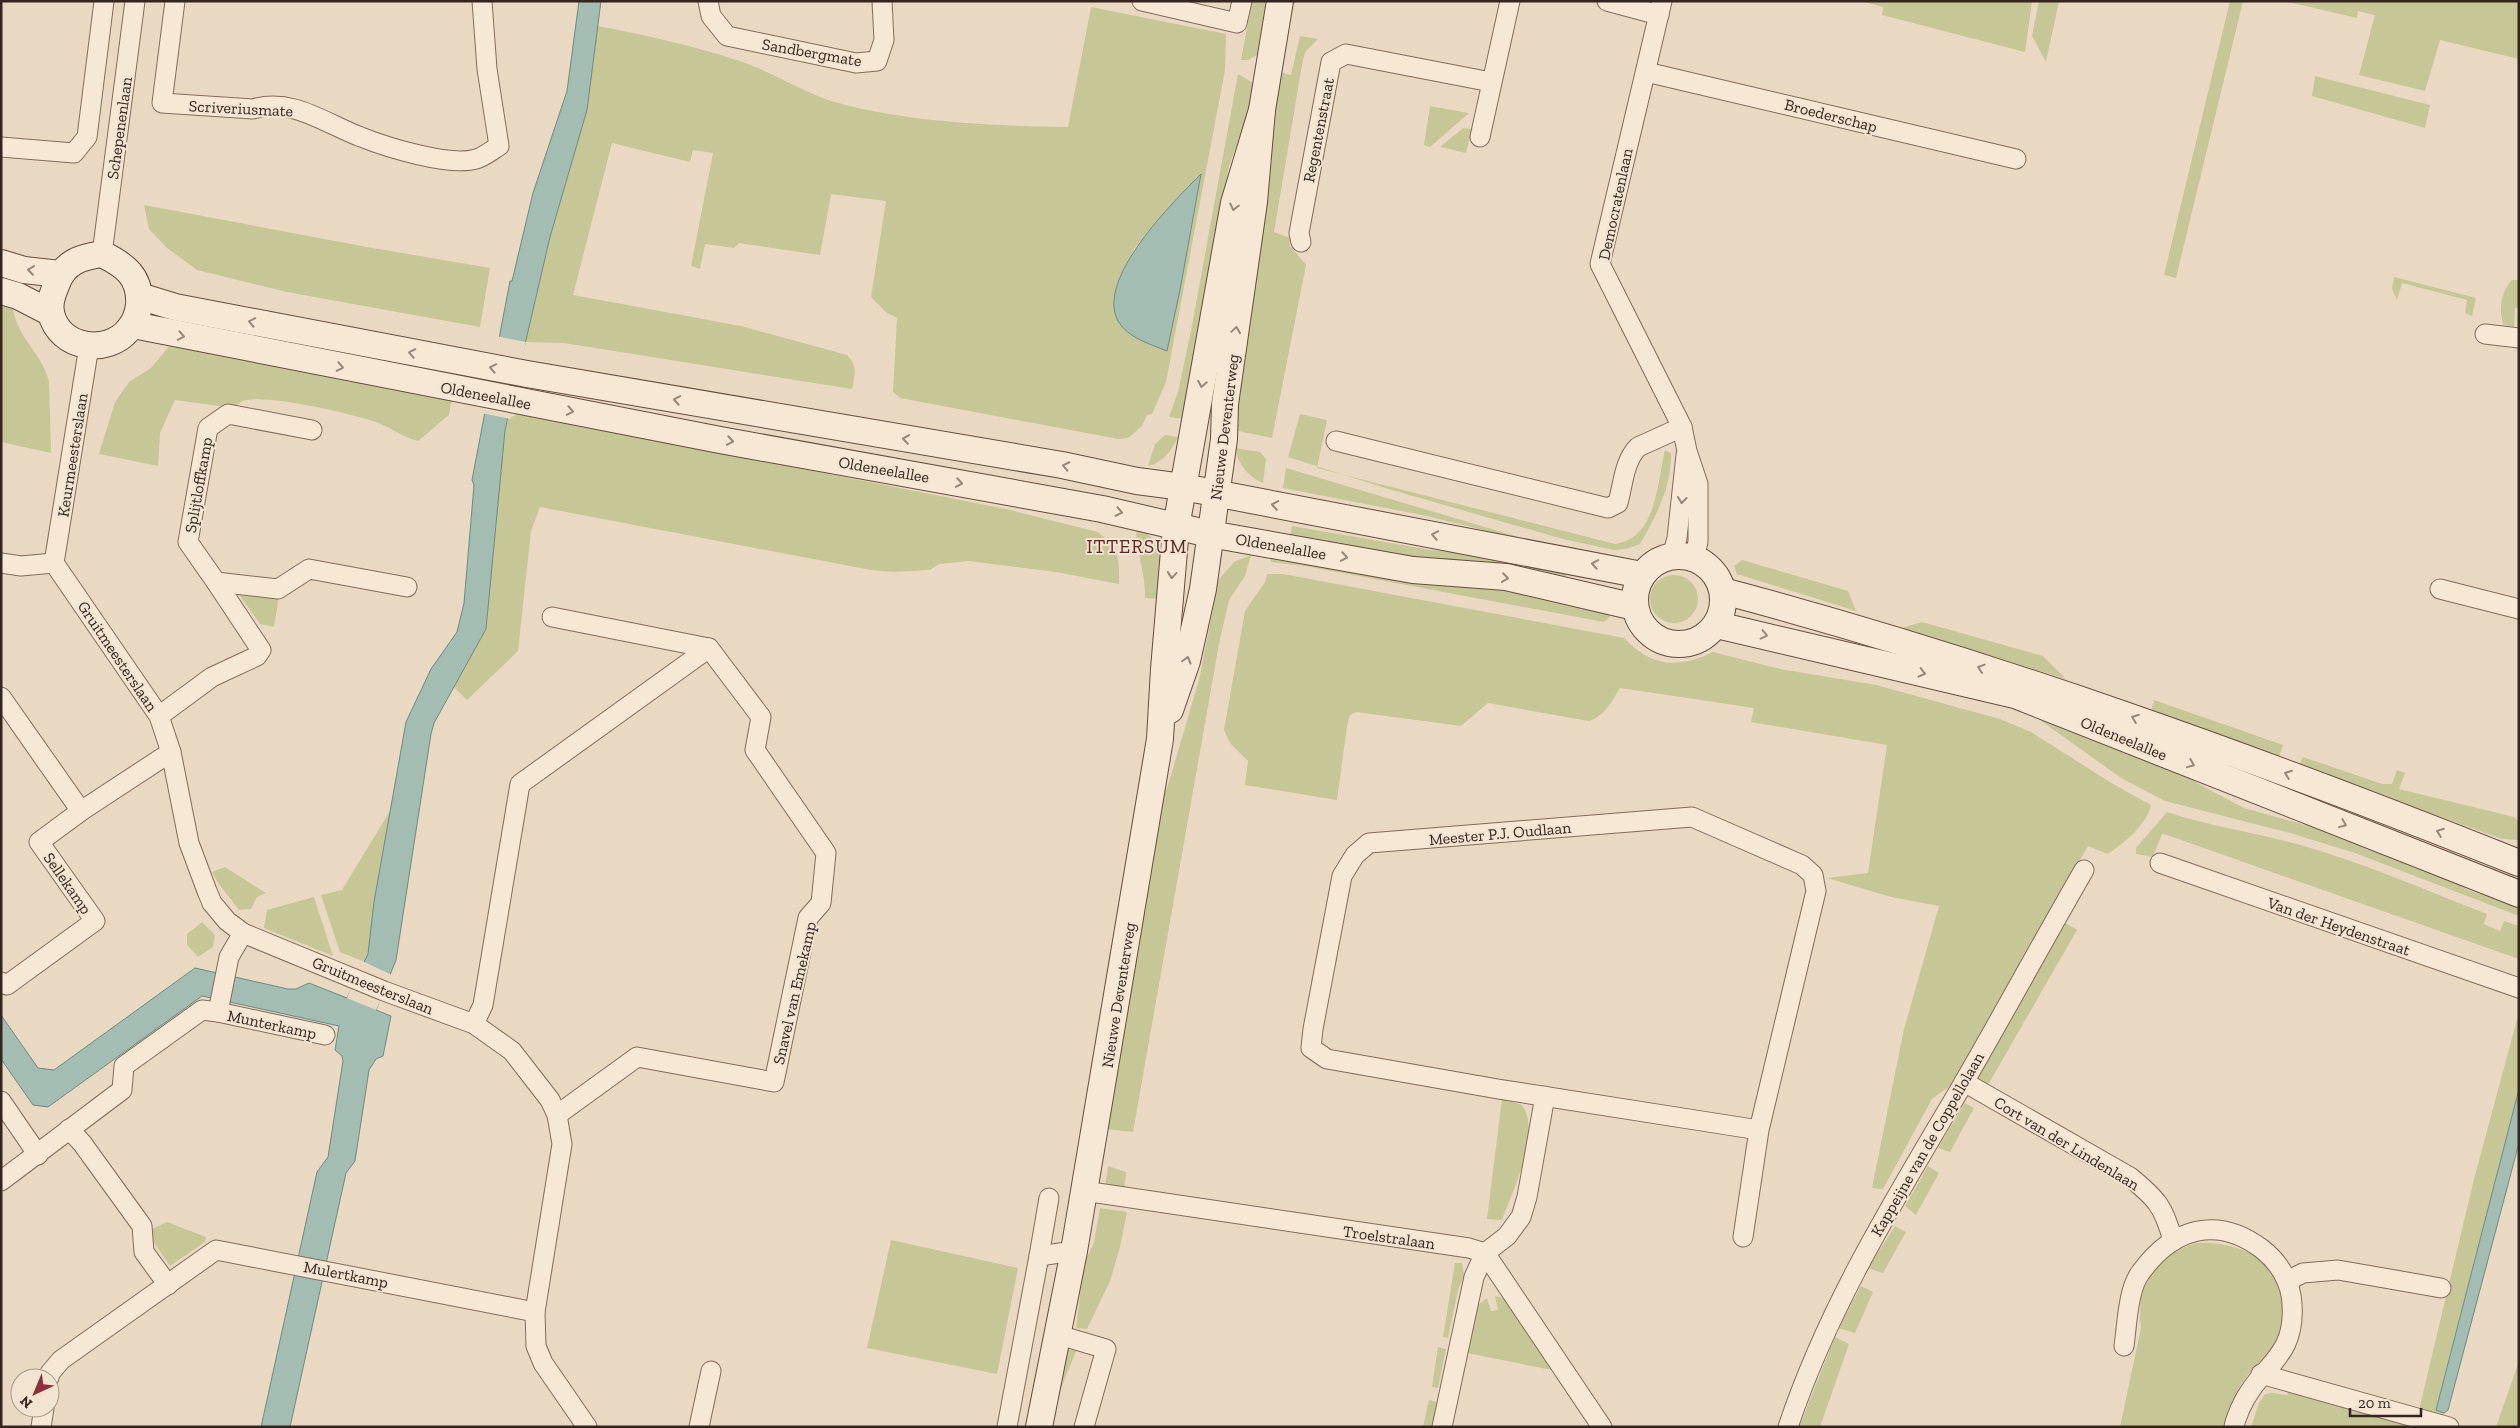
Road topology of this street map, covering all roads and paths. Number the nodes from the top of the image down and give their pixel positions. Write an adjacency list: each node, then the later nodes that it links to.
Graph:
1 (104, 1): 17 (street, Schepenenlaan)
2 (134, 1): 20 (street, Schepenenlaan)
3 (175, 1): 4 (street, Scriveriusmate)
4 (482, 1)
5 (708, 1): 6 (street, Sandbergmate)
6 (882, 1)
7 (1142, 1): 8 (street)
8 (1242, 1)
9 (1280, 1): 15 (street, Nieuwe Deventerweg)
10 (1510, 1): 14 (street)
11 (1606, 1): 12 (street)
12 (1660, 8): 13 (street, Democratenlaan)
13 (1646, 72): 18 (street, Broederschap); 30 (street, Democratenlaan)
14 (1491, 82): 16 (street); 19 (street, Regentenstraat)
15 (1262, 110): 33 (street, Nieuwe Deventerweg, one-way to 33); 34 (street, Nieuwe Deventerweg, one-way to 15)
16 (1480, 137)
17 (1, 147)
18 (2016, 160)
19 (1301, 242)
20 (102, 254): 22 (street); 24 (street)
21 (1, 263): 22 (street, one-way to 21)
22 (60, 274): 25 (street)
23 (1, 291): 25 (street)
24 (139, 296): 26 (street); 33 (street, Oldeneelallee, one-way to 24)
25 (52, 313): 29 (street)
26 (133, 325): 29 (street); 35 (street, Oldeneelallee, one-way to 35)
27 (2485, 334): 28 (street)
28 (2519, 338)
29 (89, 346): 39 (street, Keurmeesterslaan)
30 (1682, 427): 32 (street); 37 (street, Democratenlaan)
31 (312, 430): 41 (street, Splijtloffkamp)
32 (1336, 441)
33 (1183, 487): 34 (street, Oldeneelallee); 35 (street, Nieuwe Deventerweg)
34 (1216, 493): 36 (street, Nieuwe Deventerweg); 40 (street, Oldeneelallee, one-way to 34)
35 (1176, 527): 36 (street, Oldeneelallee); 52 (street, Nieuwe Deventerweg, one-way to 52)
36 (1210, 534): 45 (street, Oldeneelallee, one-way to 45); 52 (street, Nieuwe Deventerweg, one-way to 36)
37 (1683, 556): 40 (street); 44 (street)
38 (1, 563): 39 (street)
39 (54, 563): 51 (street, Gruitmeesterslaan)
40 (1642, 575): 45 (street)
41 (216, 582): 42 (street); 51 (street, Splijtloffkamp)
42 (407, 586)
43 (2440, 589): 46 (street)
44 (1723, 591): 48 (street); 56 (street, Oldeneelallee, one-way to 44)
45 (1635, 607): 48 (street)
46 (2519, 608)
47 (552, 617): 49 (street)
48 (1717, 625): 58 (street, Oldeneelallee, one-way to 58)
49 (709, 648): 63 (street); 68 (street, Snavel van Emekamp)
50 (1, 697): 54 (street)
51 (159, 716): 53 (street, Gruitmeesterslaan)
52 (1160, 739): 73 (street, Nieuwe Deventerweg)
53 (171, 752): 54 (street, Sellekamp); 59 (street, Gruitmeesterslaan)
54 (80, 810): 60 (street, Sellekamp)
55 (2160, 863): 61 (street, Van der Heydenstraat)
56 (2519, 863)
57 (2084, 870): 65 (street, Kappeijne van de Coppellolaan)
58 (2519, 894)
59 (243, 933): 62 (street, Munterkamp); 63 (street, Gruitmeesterslaan)
60 (1, 982)
61 (2519, 988)
62 (219, 1006): 64 (street, Munterkamp); 69 (street, Munterkamp)
63 (474, 1024): 68 (street, Gruitmeesterslaan)
64 (325, 1035)
65 (1964, 1082): 76 (street, Cort van der Lindenlaan); 98 (street, Kappeijne van de Coppellolaan)
66 (1545, 1096): 70 (street, Meester P.J. Oudlaan); 70 (street, Meester P.J. Oudlaan); 78 (street)
67 (1, 1100): 71 (street)
68 (557, 1114): 83 (street, Gruitmeesterslaan)
69 (69, 1129): 71 (street, Munterkamp); 81 (street)
70 (1758, 1130): 75 (street, Meester P.J. Oudlaan)
71 (38, 1155): 72 (street, Munterkamp)
72 (1, 1180)
73 (1084, 1191): 77 (street, Nieuwe Deventerweg); 78 (street, Troelstralaan)
74 (1049, 1198): 79 (street)
75 (1743, 1237)
76 (2173, 1241): 80 (street); 85 (street)
77 (1074, 1251): 79 (street); 84 (street, Nieuwe Deventerweg)
78 (1485, 1253): 96 (street); 97 (street)
79 (1039, 1256): 89 (street)
80 (2287, 1280): 82 (street); 88 (street)
81 (168, 1285): 83 (street, Mulertkamp); 86 (street, Mulertkamp)
82 (2441, 1288)
83 (535, 1312): 91 (street, Gruitmeesterslaan)
84 (1058, 1335): 90 (street, Nieuwe Deventerweg); 95 (street)
85 (2124, 1346)
86 (55, 1368)
87 (711, 1371): 92 (street)
88 (2261, 1374): 99 (street); 100 (street)
89 (1014, 1393): 90 (street); 93 (street)
90 (1045, 1399): 94 (street, Nieuwe Deventerweg)
91 (587, 1427)
92 (699, 1427)
93 (1007, 1427)
94 (1039, 1427)
95 (1084, 1427)
96 (1442, 1427)
97 (1602, 1427)
98 (1788, 1427)
99 (2234, 1427)
100 (2449, 1427)

